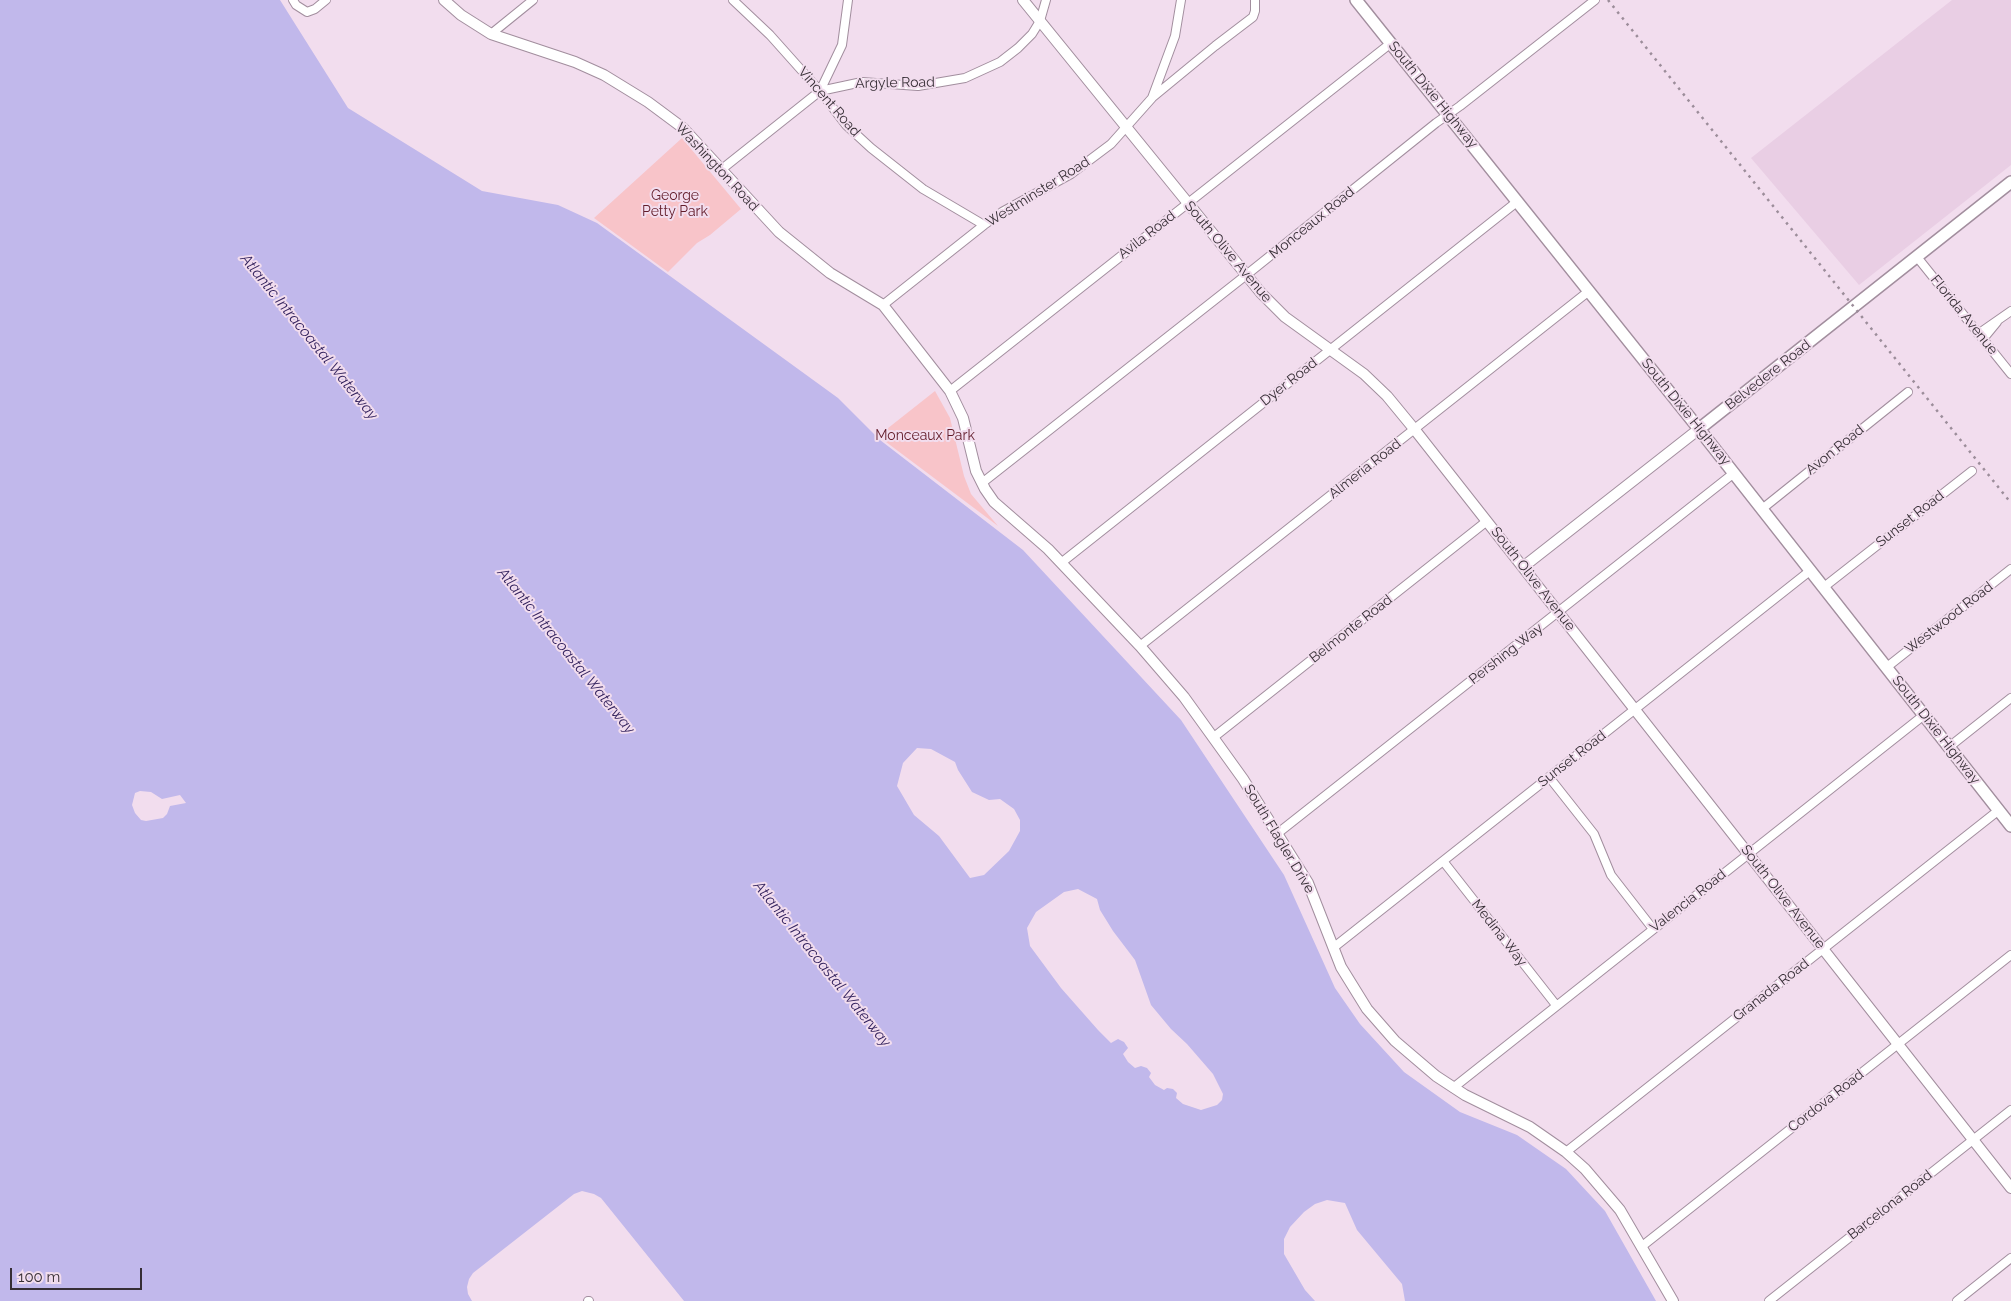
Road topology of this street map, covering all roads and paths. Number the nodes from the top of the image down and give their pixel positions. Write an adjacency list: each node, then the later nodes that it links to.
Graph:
1 (293, 0): 2 (street)
2 (326, 0)
3 (444, 0): 14 (street, Washington Road)
4 (533, 0): 14 (street)
5 (733, 0): 16 (street, Vincent Road)
6 (848, 0): 16 (street)
7 (1023, 0): 13 (street, South Olive Avenue)
8 (1046, 0): 13 (street)
9 (1181, 0): 17 (street, Westminster Road)
10 (1255, 0): 17 (street)
11 (1356, 0): 15 (main road, South Dixie Highway)
12 (1595, 0): 18 (street, Monceaux Road)
13 (1040, 21): 16 (street, Argyle Road); 19 (street, South Olive Avenue)
14 (491, 34): 20 (street, Washington Road)
15 (1391, 43): 18 (main road, South Dixie Highway); 23 (street, Avila Road)
16 (820, 91): 20 (street); 24 (street, Vincent Road)
17 (1152, 98): 19 (street, Westminster Road)
18 (1448, 114): 22 (main road, South Dixie Highway); 26 (street, Monceaux Road)
19 (1126, 128): 23 (street, South Olive Avenue); 24 (street, Westminster Road)
20 (722, 169): 28 (street, Washington Road)
21 (2011, 182): 25 (main road, Belvedere Road)
22 (1518, 201): 27 (main road, South Dixie Highway); 31 (street, Dyer Road)
23 (1188, 203): 26 (street, South Olive Avenue); 33 (street, Avila Road)
24 (984, 225): 28 (street, Westminster Road)
25 (1917, 257): 30 (street, Florida Avenue); 35 (main road, Belvedere Road)
26 (1245, 276): 31 (street, South Olive Avenue); 39 (street, Monceaux Road)
27 (1590, 291): 35 (main road, South Dixie Highway); 36 (street, Almeria Road)
28 (883, 305): 33 (street, Washington Road)
29 (2011, 311): 30 (street)
30 (1981, 336): 32 (street, Florida Avenue)
31 (1330, 350): 36 (street, South Olive Avenue); 42 (street, Dyer Road)
32 (2011, 374)
33 (950, 391): 39 (street, South Flagler Drive)
34 (1908, 392): 40 (street, Avon Road)
35 (1699, 429): 38 (main road, South Dixie Highway); 43 (street, Belvedere Road)
36 (1415, 430): 41 (street, South Olive Avenue); 48 (street, Almeria Road)
37 (1972, 471): 46 (street, Sunset Road)
38 (1734, 473): 40 (main road, South Dixie Highway); 47 (street, Pershing Way)
39 (982, 483): 42 (street, South Flagler Drive)
40 (1762, 509): 45 (main road, South Dixie Highway)
41 (1487, 521): 43 (street, South Olive Avenue); 53 (street, Belmonte Road)
42 (1061, 562): 48 (street, South Flagler Drive)
43 (1524, 567): 47 (street, South Olive Avenue)
44 (2011, 569): 49 (street, Westwood Road)
45 (1811, 570): 46 (main road, South Dixie Highway); 51 (street, Sunset Road)
46 (1824, 587): 49 (main road, South Dixie Highway)
47 (1559, 612): 51 (street, South Olive Avenue); 58 (street, Pershing Way)
48 (1140, 646): 53 (street, South Flagler Drive)
49 (1887, 667): 52 (main road, South Dixie Highway)
50 (2011, 698): 54 (street)
51 (1634, 709): 55 (street, Sunset Road); 59 (street, South Olive Avenue)
52 (1924, 715): 54 (main road, South Dixie Highway); 59 (street, Valencia Road)
53 (1214, 737): 58 (street, South Flagler Drive)
54 (1949, 747): 56 (main road, South Dixie Highway)
55 (1549, 777): 60 (street, Sunset Road); 61 (street)
56 (1999, 810): 57 (main road, South Dixie Highway); 63 (street, Granada Road)
57 (2011, 826)
58 (1278, 834): 62 (street, South Flagler Drive)
59 (1748, 853): 61 (street, Valencia Road); 63 (street, South Olive Avenue)
60 (1443, 861): 62 (street, Sunset Road); 65 (street, Medina Way)
61 (1653, 929): 65 (street, Valencia Road)
62 (1333, 948): 67 (street, South Flagler Drive)
63 (1823, 949): 66 (street, South Olive Avenue); 70 (street, Granada Road)
64 (2011, 955): 66 (street, Cordova Road)
65 (1556, 1006): 67 (street, Valencia Road)
66 (1898, 1044): 69 (street, South Olive Avenue); 72 (street, Cordova Road)
67 (1453, 1088): 70 (street, South Flagler Drive)
68 (2011, 1110): 69 (street, Barcelona Road)
69 (1973, 1140): 71 (street, South Olive Avenue); 75 (street, Barcelona Road)
70 (1566, 1152): 72 (street, South Flagler Drive)
71 (2011, 1188)
72 (1642, 1248): 74 (street, South Flagler Drive)
73 (2011, 1258): 76 (street)
74 (1673, 1301)
75 (1769, 1301)
76 (1957, 1301)

